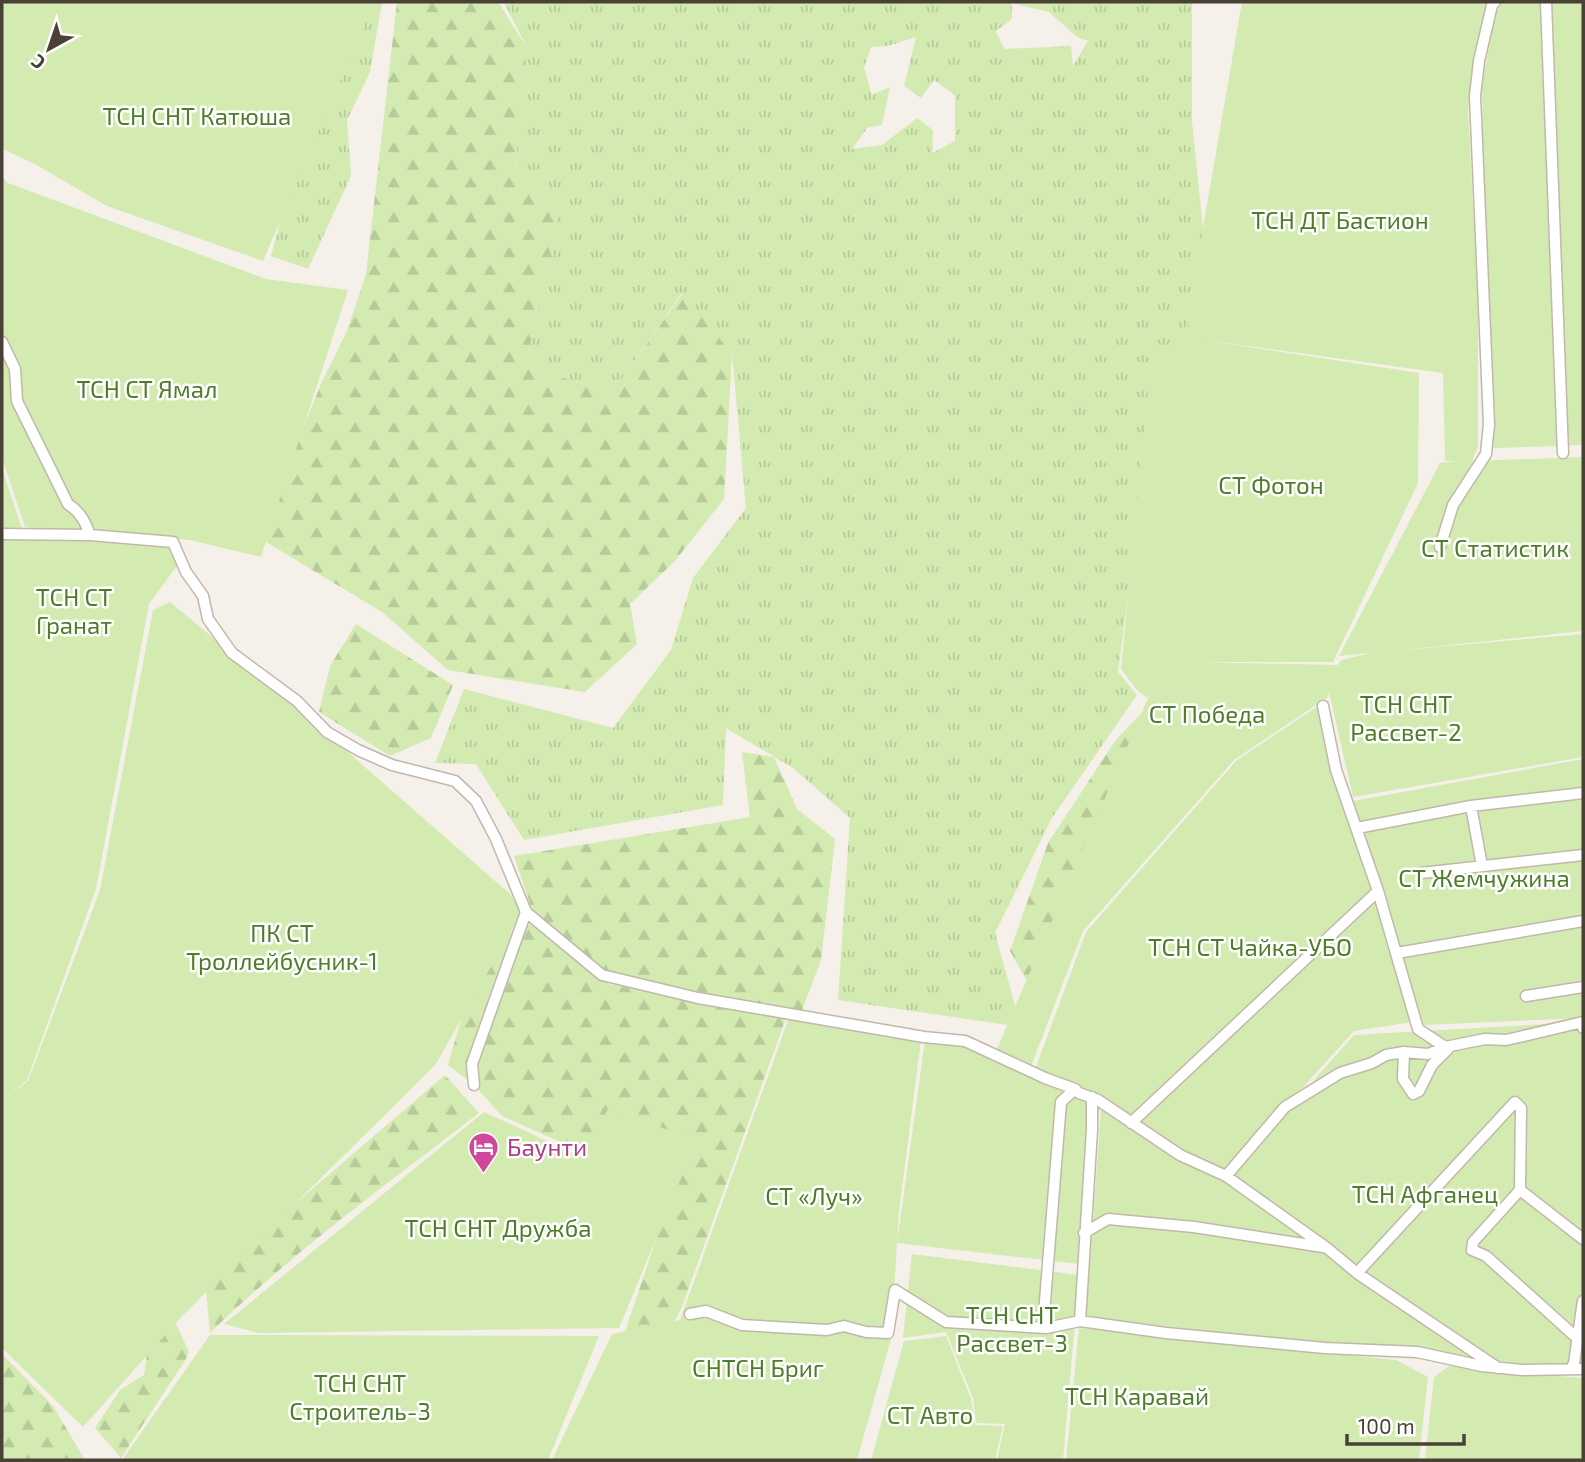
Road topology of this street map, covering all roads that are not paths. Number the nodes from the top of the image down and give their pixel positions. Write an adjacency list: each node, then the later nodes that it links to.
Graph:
1 (1495, 2): 7 (street)
2 (1546, 2): 4 (street)
3 (2, 342): 6 (street)
4 (1563, 453)
5 (2, 534): 6 (street)
6 (90, 535): 16 (street)
7 (1440, 547)
8 (1323, 706): 11 (street)
9 (1583, 793): 10 (street)
10 (1471, 806): 11 (street); 13 (street)
11 (1357, 828): 15 (street)
12 (1583, 855): 13 (street)
13 (1482, 866): 14 (street)
14 (1421, 873)
15 (1378, 891): 18 (street); 27 (street)
16 (526, 912): 24 (street); 25 (street)
17 (1583, 921): 18 (street)
18 (1397, 953): 22 (street)
19 (1583, 987): 20 (street)
20 (1526, 996)
21 (1583, 1028): 22 (street)
22 (1448, 1046): 23 (street); 23 (street)
23 (1404, 1052): 28 (street)
24 (474, 1085)
25 (1075, 1089): 26 (street); 37 (street)
26 (1092, 1097): 27 (street); 30 (street)
27 (1131, 1123): 28 (street)
28 (1226, 1176): 32 (street)
29 (1520, 1190): 31 (street); 33 (street); 38 (street)
30 (1084, 1233): 32 (street); 36 (street)
31 (1583, 1238)
32 (1327, 1248): 33 (street)
33 (1357, 1273): 39 (street)
34 (1583, 1301): 38 (street)
35 (690, 1314): 37 (street)
36 (1080, 1321): 37 (street); 39 (street)
37 (1043, 1326)
38 (1577, 1338): 40 (street)
39 (1498, 1368): 40 (street)
40 (1571, 1369): 41 (street)
41 (1583, 1369)

